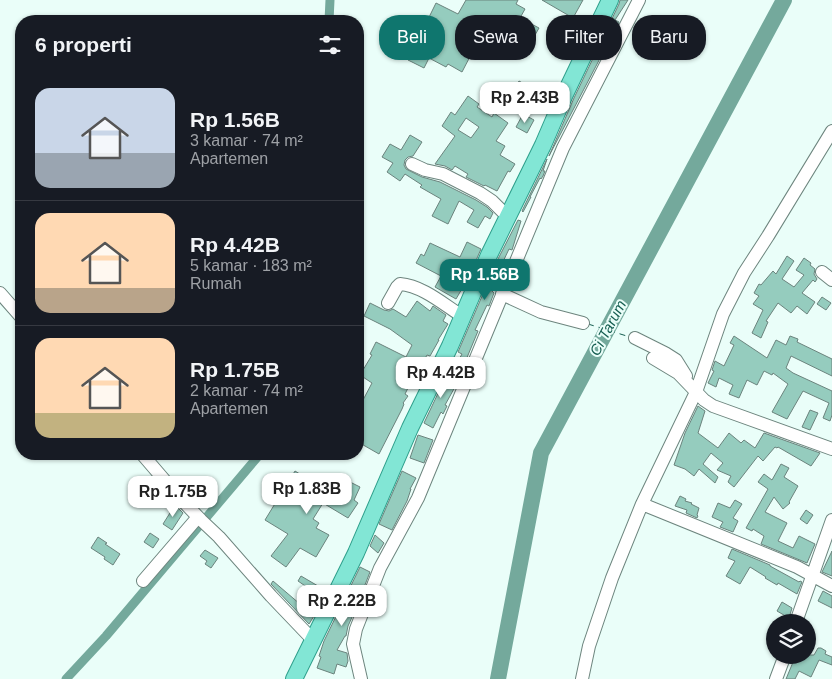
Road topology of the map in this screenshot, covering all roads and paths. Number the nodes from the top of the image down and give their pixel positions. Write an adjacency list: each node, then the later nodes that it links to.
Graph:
1 (610, 0): 5 (main road)
2 (639, 0): 7 (street)
3 (832, 131): 14 (street)
4 (412, 164): 5 (street)
5 (507, 216): 10 (main road)
6 (0, 293): 9 (street)
7 (502, 294): 11 (street); 27 (street)
8 (388, 303): 10 (street)
9 (15, 310)
10 (462, 316): 24 (main road)
11 (583, 323)
12 (635, 338): 14 (street)
13 (653, 358): 14 (street)
14 (696, 392): 15 (street); 17 (street)
15 (832, 449)
16 (147, 460): 18 (street)
17 (642, 504): 20 (street); 28 (street)
18 (199, 518): 21 (street); 24 (street)
19 (832, 520): 20 (street)
20 (814, 576): 22 (street); 23 (street)
21 (143, 581)
22 (832, 586)
23 (799, 614)
24 (313, 640): 26 (main road)
25 (782, 664): 29 (street)
26 (294, 679)
27 (361, 679)
28 (582, 679)
29 (776, 679)

